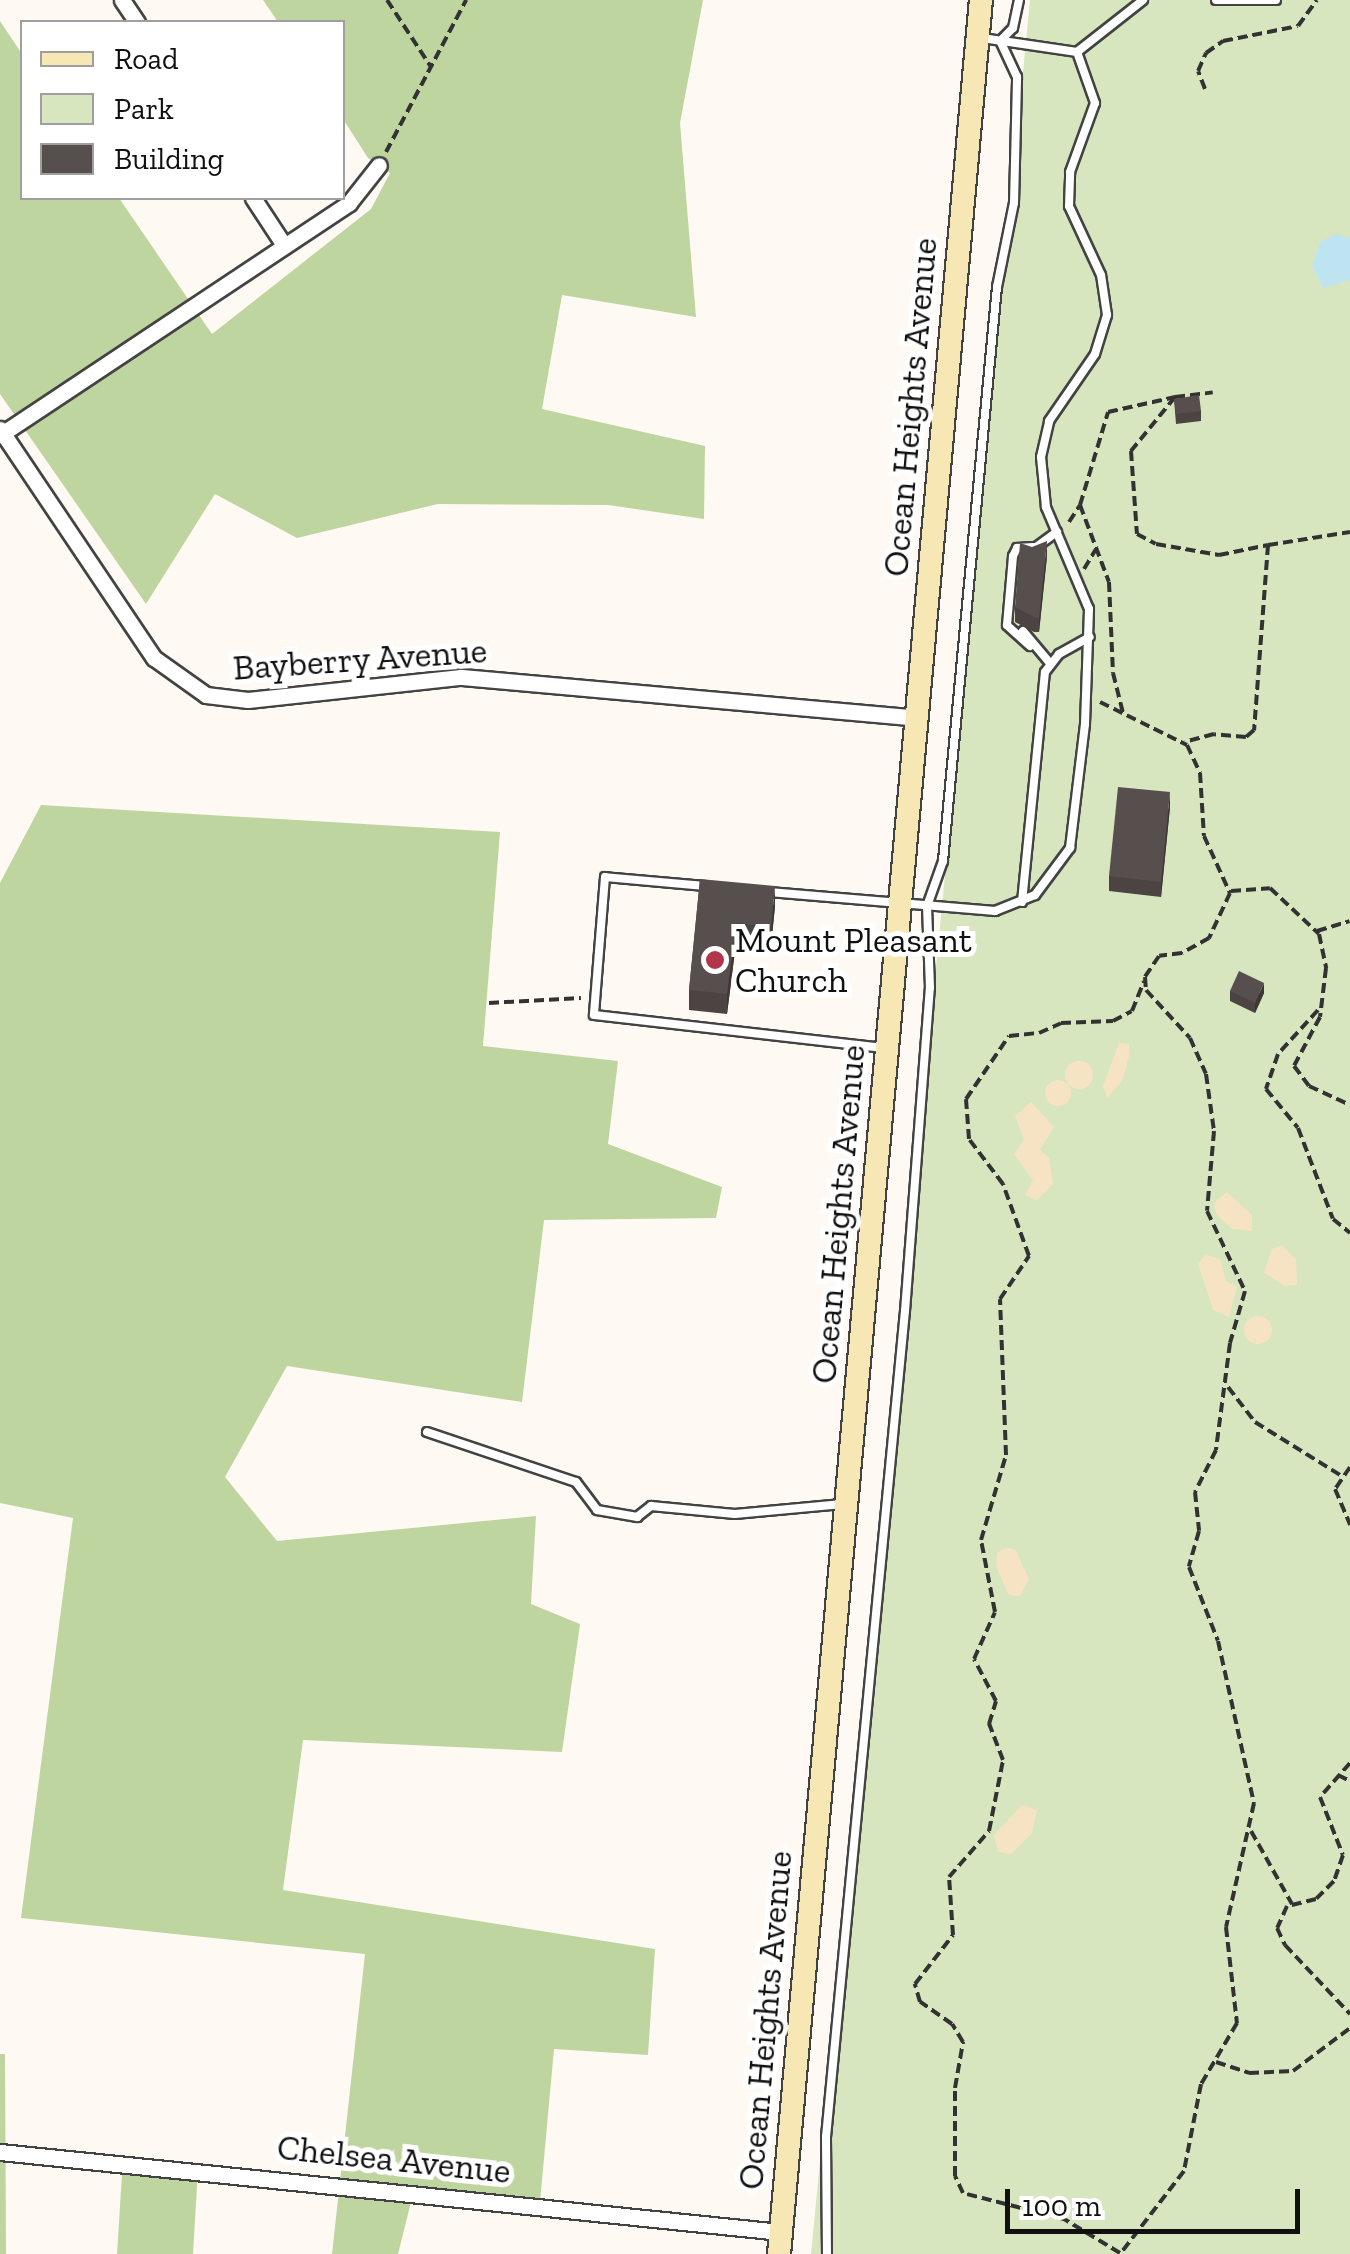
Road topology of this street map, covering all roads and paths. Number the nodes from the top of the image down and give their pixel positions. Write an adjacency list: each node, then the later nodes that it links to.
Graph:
1 (387, 0): 11 (path)
2 (466, 0): 11 (path)
3 (981, 0): 9 (main road, Ocean Heights Avenue)
4 (1019, 0): 9 (lane)
5 (1143, 0): 10 (lane)
6 (1216, 0): 7 (lane)
7 (1276, 0)
8 (1317, 0): 12 (path)
9 (989, 39): 10 (lane); 31 (main road, Ocean Heights Avenue); 38 (lane)
10 (1076, 52): 21 (lane)
11 (431, 67): 13 (path)
12 (1205, 89)
13 (379, 166): 15 (street)
14 (254, 200): 15 (street)
15 (284, 245): 18 (street)
16 (1212, 392): 17 (path)
17 (1175, 397): 19 (path); 22 (path)
18 (1, 432): 31 (street, Bayberry Avenue)
19 (1080, 505): 21 (path); 23 (path)
20 (1350, 532): 22 (path)
21 (1058, 535): 24 (lane); 27 (lane)
22 (1268, 545): 32 (path)
23 (1096, 548): 24 (path); 30 (path)
24 (1078, 575): 26 (lane)
25 (1023, 631): 27 (lane)
26 (1090, 637): 28 (lane); 29 (lane)
27 (1030, 646): 28 (lane)
28 (1050, 662): 36 (lane)
29 (1086, 696): 30 (path); 36 (lane)
30 (1123, 713): 32 (path)
31 (918, 718): 37 (main road, Ocean Heights Avenue)
32 (1184, 743): 35 (path)
33 (718, 887): 45 (lane)
34 (756, 891): 37 (lane)
35 (1230, 891): 40 (path); 41 (path)
36 (1022, 902): 38 (lane)
37 (901, 904): 38 (lane); 45 (main road, Ocean Heights Avenue)
38 (928, 906): 64 (lane)
39 (1350, 921): 40 (path)
40 (1317, 931): 42 (path)
41 (1145, 977): 48 (path); 65 (path)
42 (1322, 996): 46 (path); 47 (path)
43 (585, 999): 44 (path)
44 (489, 1003)
45 (888, 1048): 52 (main road, Ocean Heights Avenue)
46 (1350, 1104)
47 (1350, 1233)
48 (1227, 1386): 51 (path); 57 (path)
49 (427, 1432): 52 (lane)
50 (1350, 1467): 51 (path)
51 (1340, 1475): 53 (path)
52 (847, 1504): 63 (main road, Ocean Heights Avenue)
53 (1350, 1525)
54 (1350, 1764): 55 (path)
55 (1338, 1775): 56 (path); 58 (path)
56 (1350, 1781)
57 (1251, 1826): 58 (path); 61 (path)
58 (1292, 1904): 59 (path)
59 (1350, 2014)
60 (1350, 2028): 61 (path)
61 (1216, 2062): 65 (path)
62 (0, 2152): 63 (street, Chelsea Avenue)
63 (780, 2243)
64 (827, 2254)
65 (1120, 2254)

